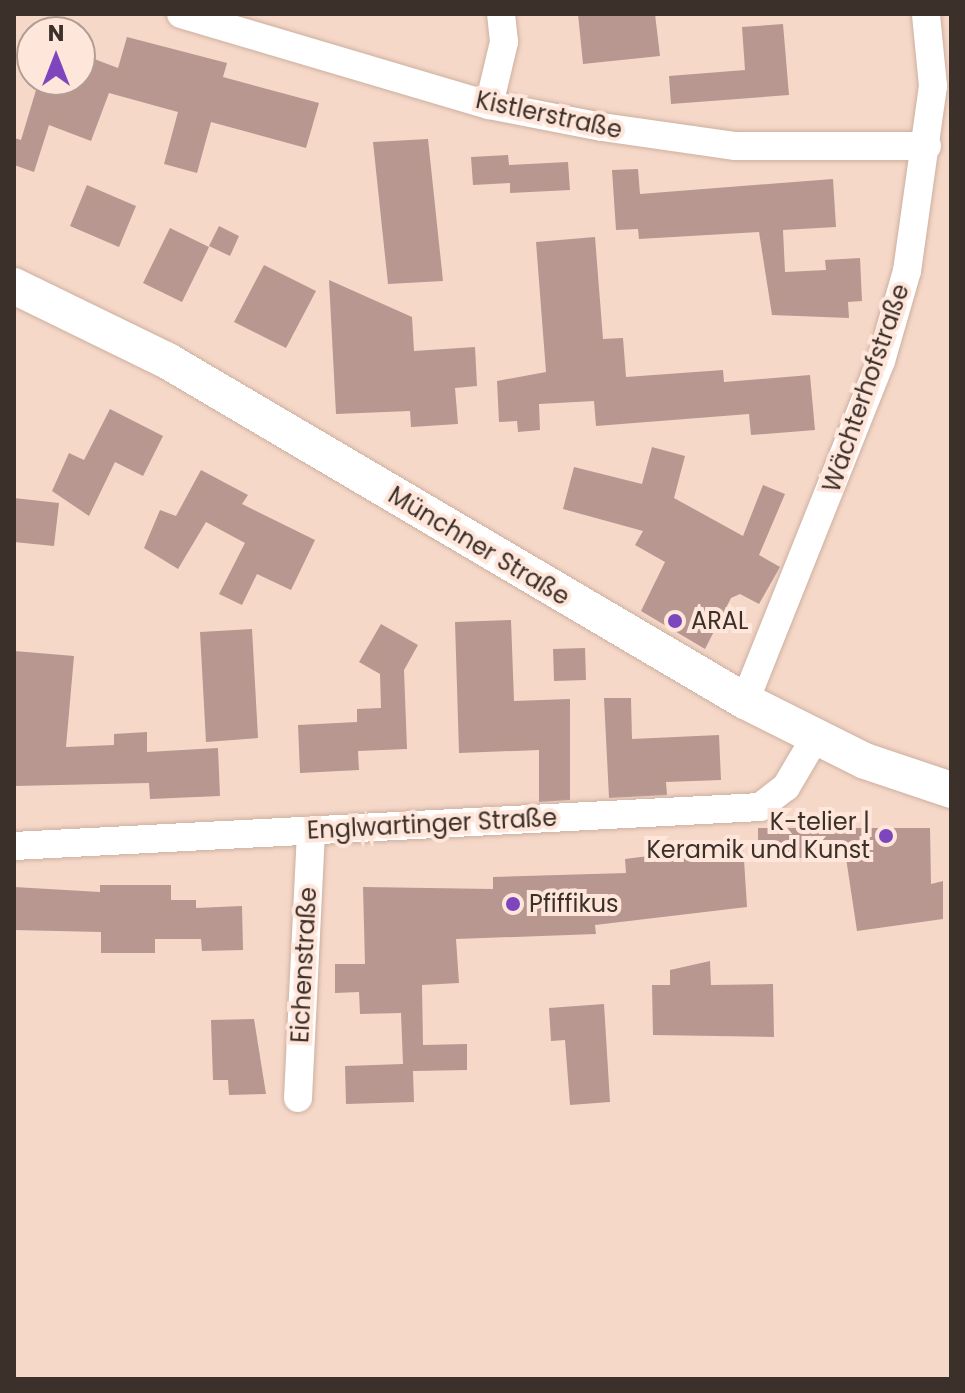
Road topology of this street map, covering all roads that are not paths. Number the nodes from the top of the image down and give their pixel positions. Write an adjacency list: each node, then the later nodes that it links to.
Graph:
1 (181, 14): 4 (street, Kistlerstraße)
2 (501, 14): 4 (street)
3 (926, 14): 5 (street, Wächterhofstraße)
4 (489, 105): 5 (street, Kistlerstraße)
5 (927, 146): 7 (street, Wächterhofstraße)
6 (14, 286): 7 (street, Münchner Straße)
7 (745, 701): 8 (street, Münchner Straße)
8 (815, 738): 9 (street, Münchner Straße); 10 (street, Englwartinger Straße)
9 (951, 790)
10 (311, 831): 11 (street, Englwartinger Straße); 12 (street, Eichenstraße)
11 (14, 846)
12 (298, 1098)

